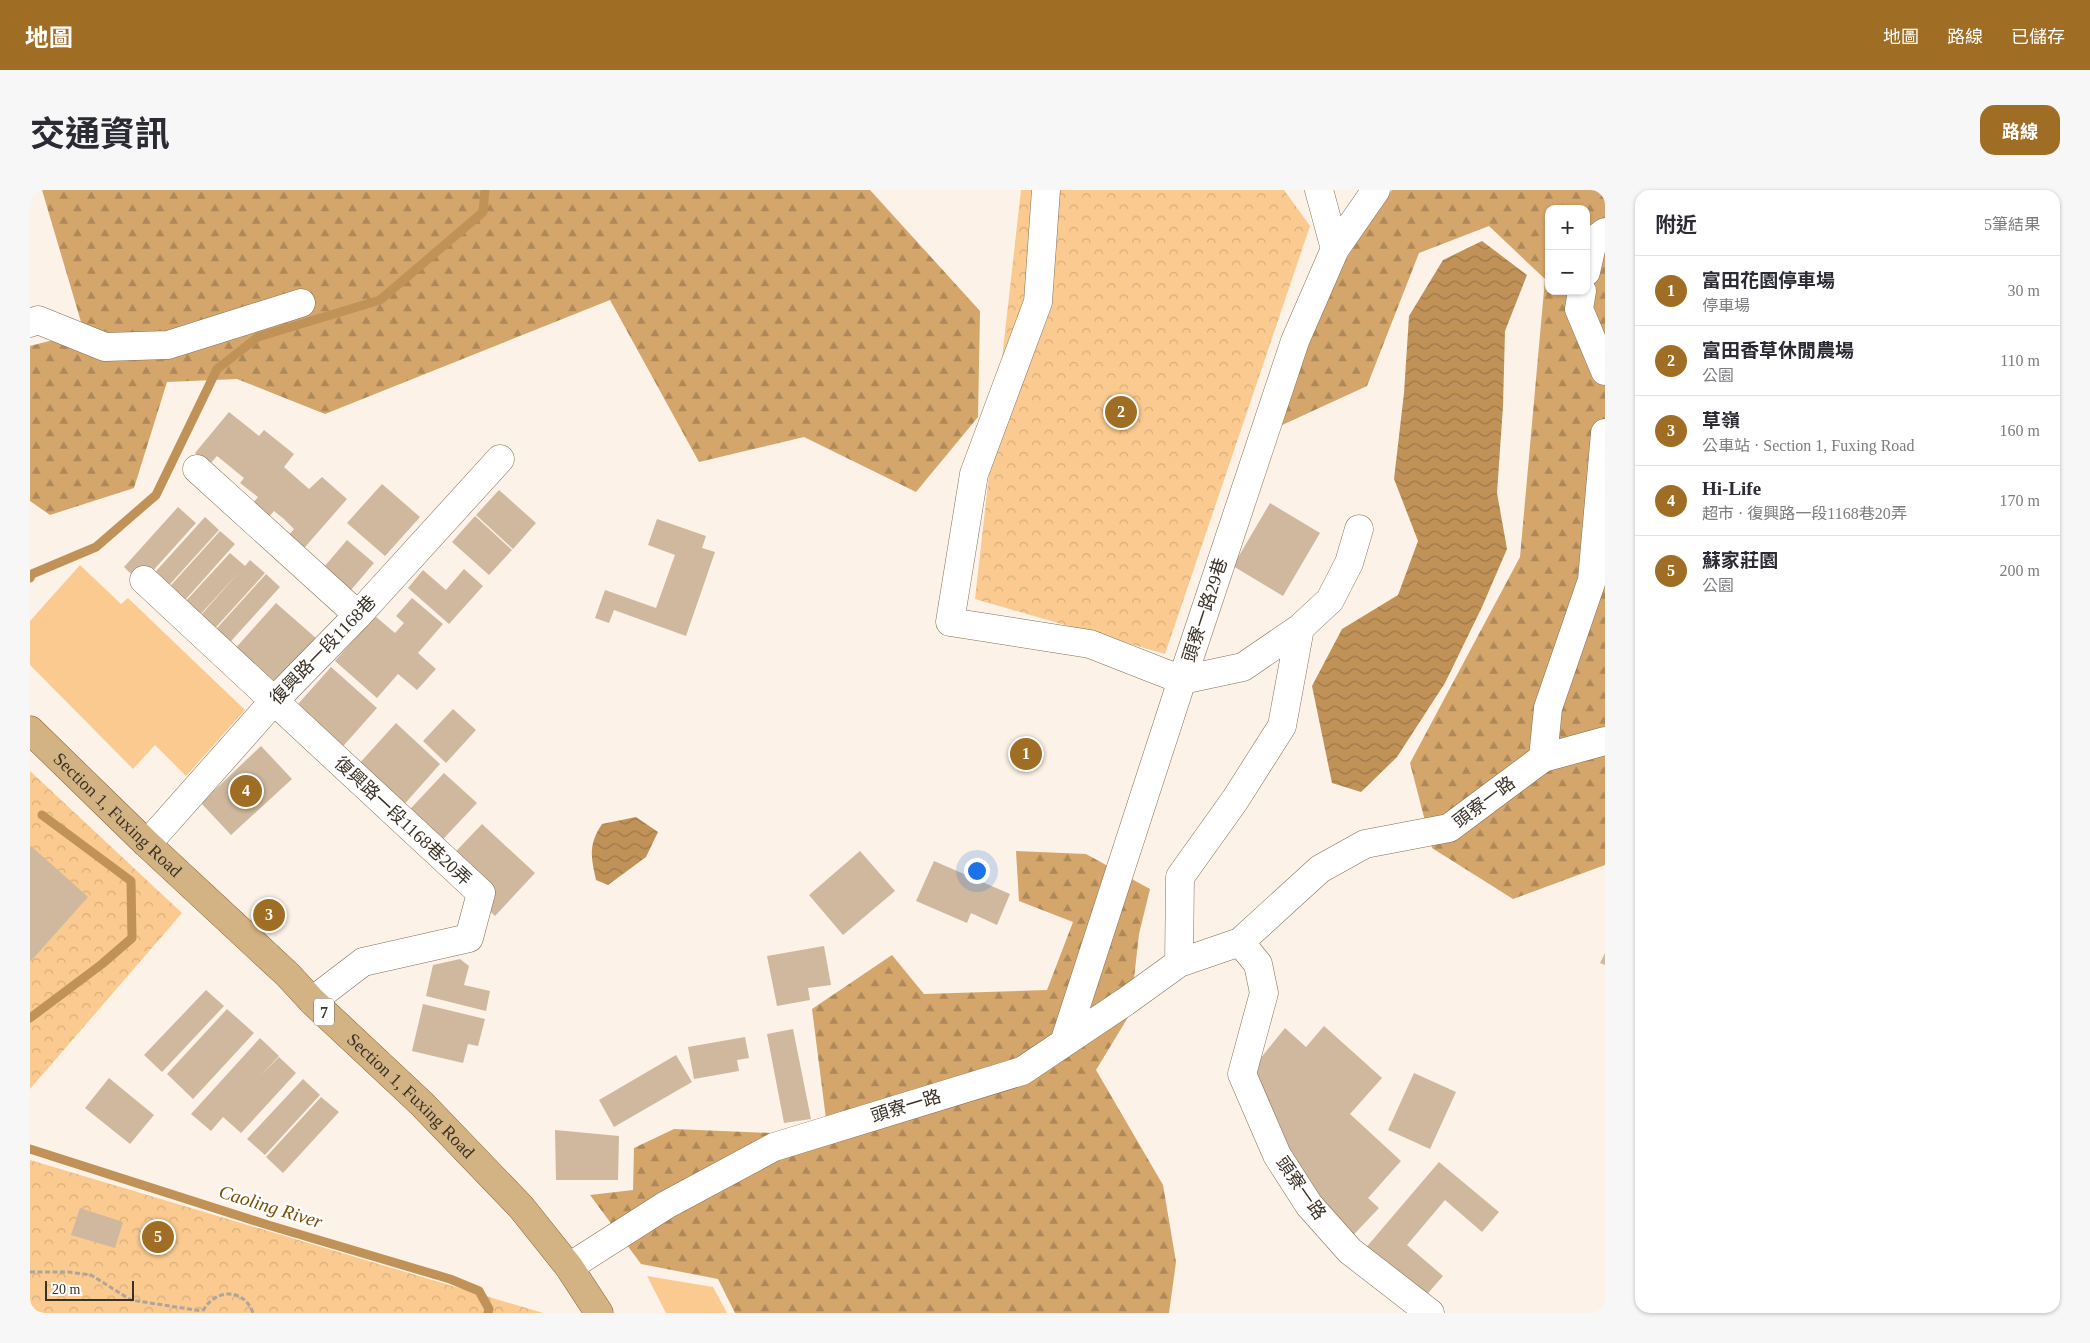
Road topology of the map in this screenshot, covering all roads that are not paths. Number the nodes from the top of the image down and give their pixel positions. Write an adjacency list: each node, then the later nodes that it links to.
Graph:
1 (1046, 190): 18 (street)
2 (1319, 190): 5 (street)
3 (1376, 190): 5 (street, 頭寮一路29巷)
4 (1605, 232): 6 (street)
5 (1335, 249): 18 (street, 頭寮一路29巷)
6 (1590, 251)
7 (1581, 295): 10 (street)
8 (301, 303): 9 (street)
9 (30, 323)
10 (1605, 371)
11 (1605, 433): 22 (street)
12 (500, 459): 16 (street, 復興路一段1168巷)
13 (197, 469): 16 (street)
14 (1359, 529): 17 (street)
15 (144, 580): 19 (street)
16 (358, 615): 19 (street, 復興路一段1168巷)
17 (1300, 628): 18 (street); 25 (street)
18 (1182, 680): 27 (street, 頭寮一路29巷)
19 (273, 702): 23 (street, 復興路一段1168巷); 26 (street, 復興路一段1168巷20弄)
20 (30, 730): 23 (main road, Section 1, Fuxing Road / 7)
21 (1605, 741): 22 (street, 頭寮一路)
22 (1543, 758): 24 (street, 頭寮一路)
23 (147, 844): 26 (main road, Section 1, Fuxing Road / 7)
24 (1240, 942): 25 (street, 頭寮一路); 30 (street, 頭寮一路)
25 (1179, 963): 27 (street, 頭寮一路)
26 (312, 1001): 28 (main road, Section 1, Fuxing Road / 7)
27 (1064, 1043): 28 (street, 頭寮一路)
28 (569, 1267): 29 (main road, Section 1, Fuxing Road / 7)
29 (599, 1313)
30 (1430, 1313)

